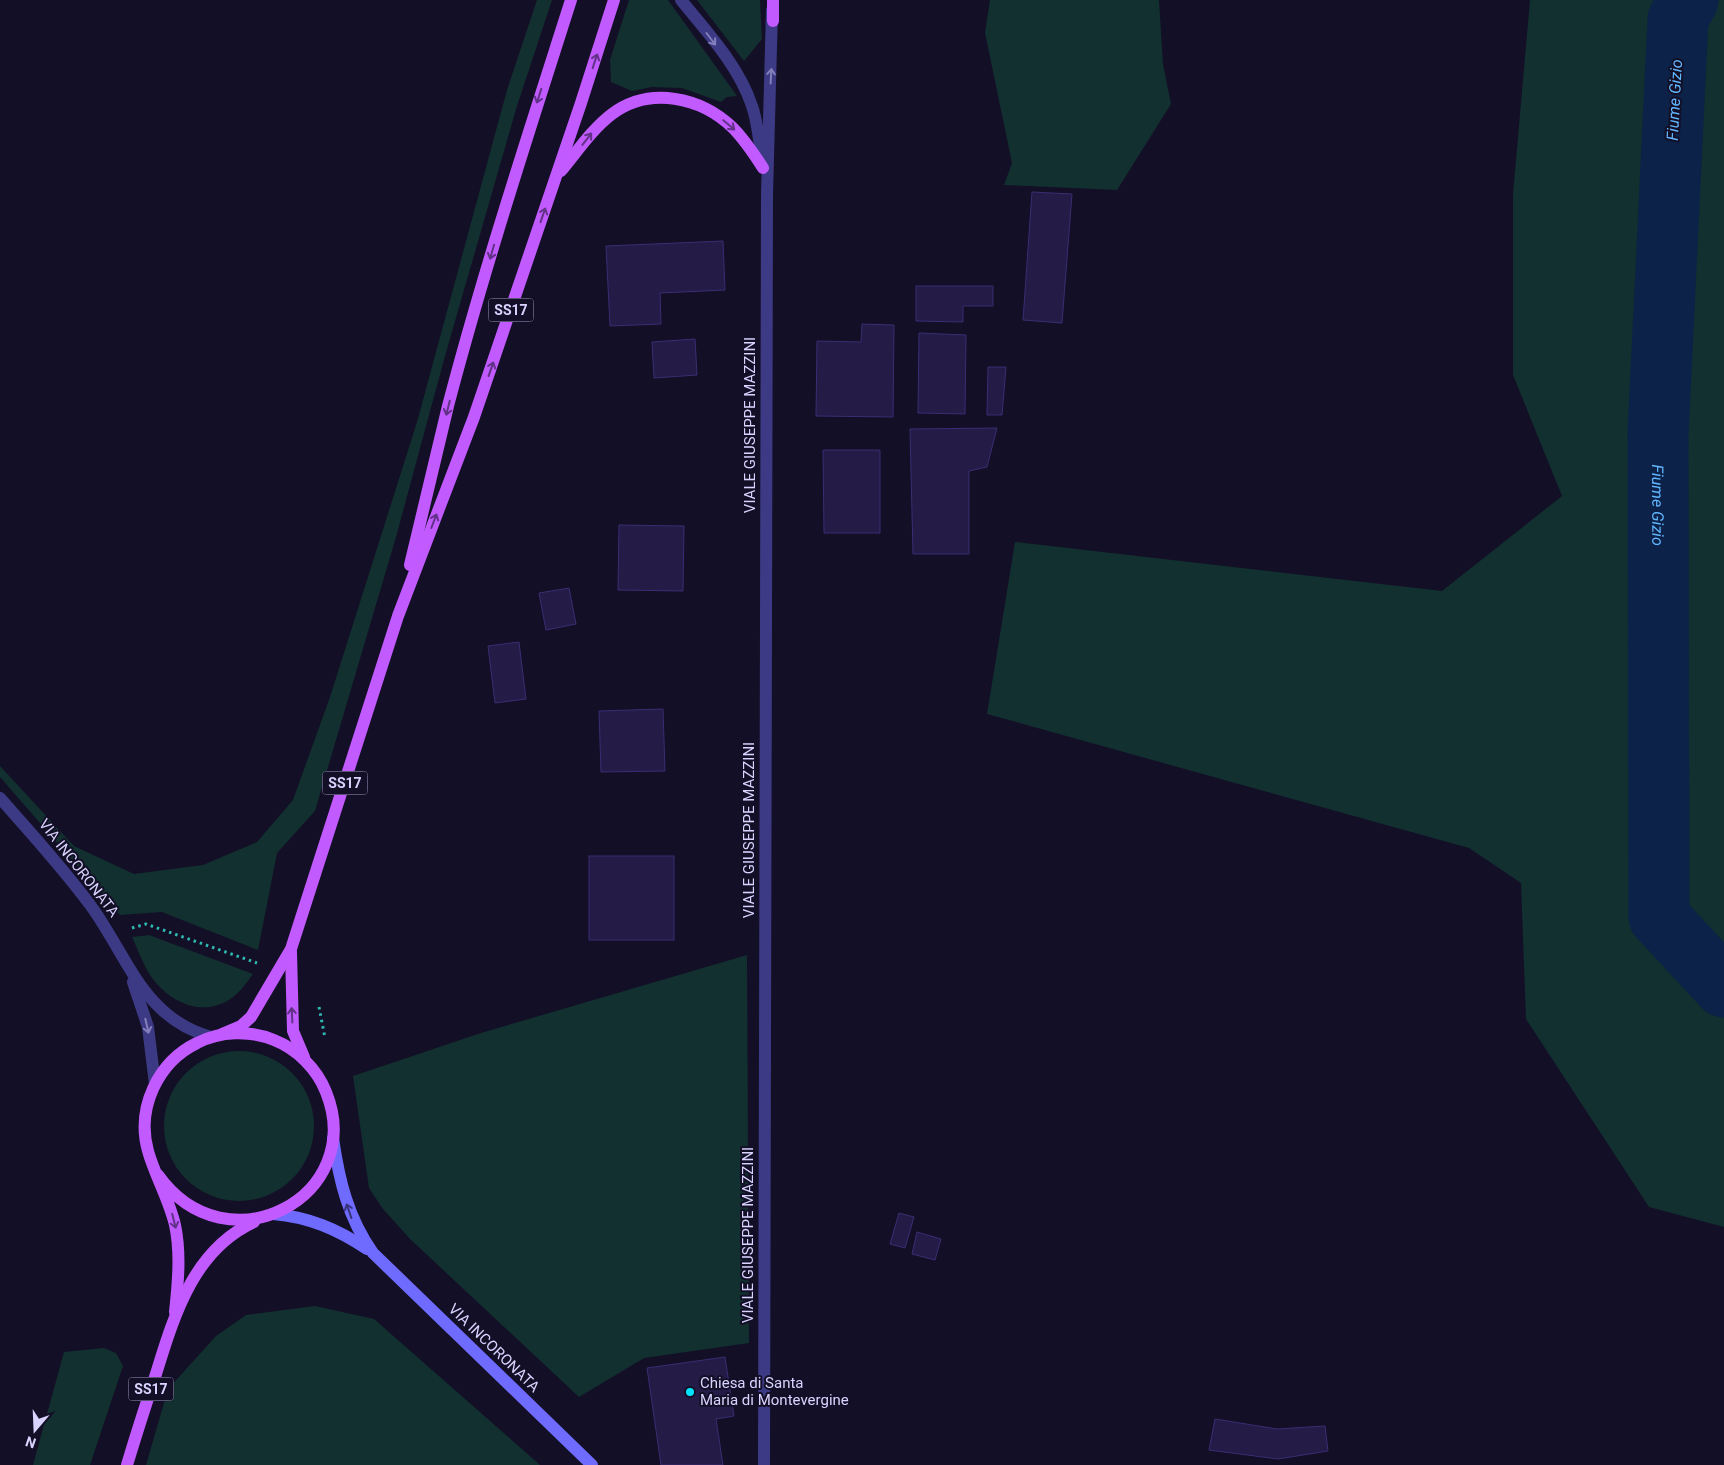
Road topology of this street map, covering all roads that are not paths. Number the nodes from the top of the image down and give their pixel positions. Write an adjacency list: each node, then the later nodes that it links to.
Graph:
1 (571, 0): 9 (main road, SS17, one-way to 9)
2 (614, 0): 7 (main road, SS17, one-way to 2)
3 (681, 0): 6 (street, VIALE GIUSEPPE MAZZINI, one-way to 6)
4 (772, 0): 5 (main road)
5 (773, 21): 8 (street, VIALE GIUSEPPE MAZZINI, one-way to 5)
6 (763, 168): 7 (main road, one-way to 6); 8 (street, VIALE GIUSEPPE MAZZINI)
7 (556, 177): 9 (main road, SS17, one-way to 7)
8 (767, 195): 23 (street, VIALE GIUSEPPE MAZZINI)
9 (398, 616): 11 (main road, SS17)
10 (0, 798): 12 (street, VIA INCORONATA)
11 (291, 949): 13 (main road, SS17); 14 (main road, SS17, one-way to 11)
12 (126, 964): 13 (street, VIA INCORONATA); 15 (street, VIA INCORONATA, one-way to 15)
13 (216, 1036): 14 (main road); 15 (main road)
14 (306, 1061): 16 (main road)
15 (155, 1084): 17 (main road)
16 (332, 1135): 18 (main road); 19 (main road, VIA INCORONATA, one-way to 16)
17 (158, 1175): 18 (main road); 20 (main road, SS17, one-way to 20)
18 (268, 1216): 19 (main road, VIA INCORONATA); 20 (main road, SS17)
19 (373, 1253): 22 (main road, VIA INCORONATA)
20 (176, 1312): 21 (main road, SS17)
21 (127, 1465)
22 (592, 1465)
23 (764, 1465)

